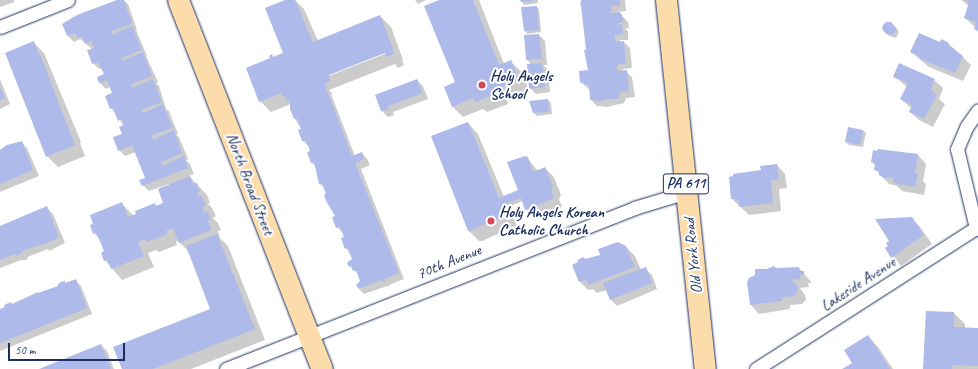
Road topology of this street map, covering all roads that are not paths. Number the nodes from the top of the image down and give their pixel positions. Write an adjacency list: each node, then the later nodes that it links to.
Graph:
1 (68, 0): 4 (street)
2 (178, 0): 8 (main road, North Broad Street)
3 (666, 0): 6 (main road, Old York Road / PA 611)
4 (0, 27)
5 (978, 110): 7 (street)
6 (687, 192): 8 (street, 70th Avenue); 11 (main road, Old York Road / PA 611)
7 (977, 228): 12 (street, Lakeside Avenue)
8 (310, 336): 9 (street, 70th Avenue); 10 (main road, North Broad Street)
9 (226, 369)
10 (322, 369)
11 (705, 369)
12 (756, 369)

